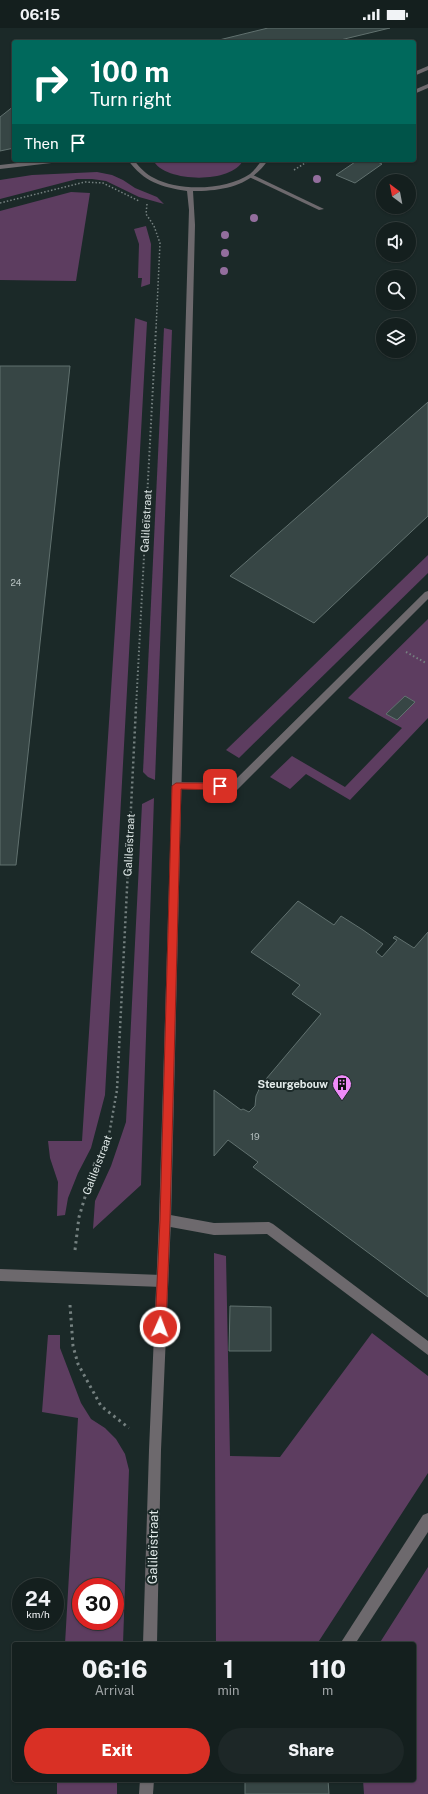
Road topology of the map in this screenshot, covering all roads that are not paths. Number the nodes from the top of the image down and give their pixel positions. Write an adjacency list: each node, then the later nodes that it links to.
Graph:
1 (428, 68): 2 (street)
2 (416, 73)
3 (428, 86): 4 (street)
4 (416, 91)
5 (45, 162): 8 (street)
6 (132, 162): 10 (street)
7 (263, 162): 9 (street)
8 (0, 168)
9 (251, 176): 10 (street); 11 (street)
10 (190, 189): 13 (street, Galileïstraat)
11 (320, 209)
12 (428, 594): 13 (street)
13 (176, 786): 14 (street, Galileïstraat)
14 (165, 1220): 16 (street, Galileïstraat); 17 (street)
15 (0, 1275): 16 (street)
16 (162, 1281): 19 (street, Galileïstraat)
17 (428, 1349)
18 (428, 1520): 20 (street)
19 (150, 1642)
20 (348, 1642)
21 (147, 1782): 22 (street)
22 (146, 1794)

